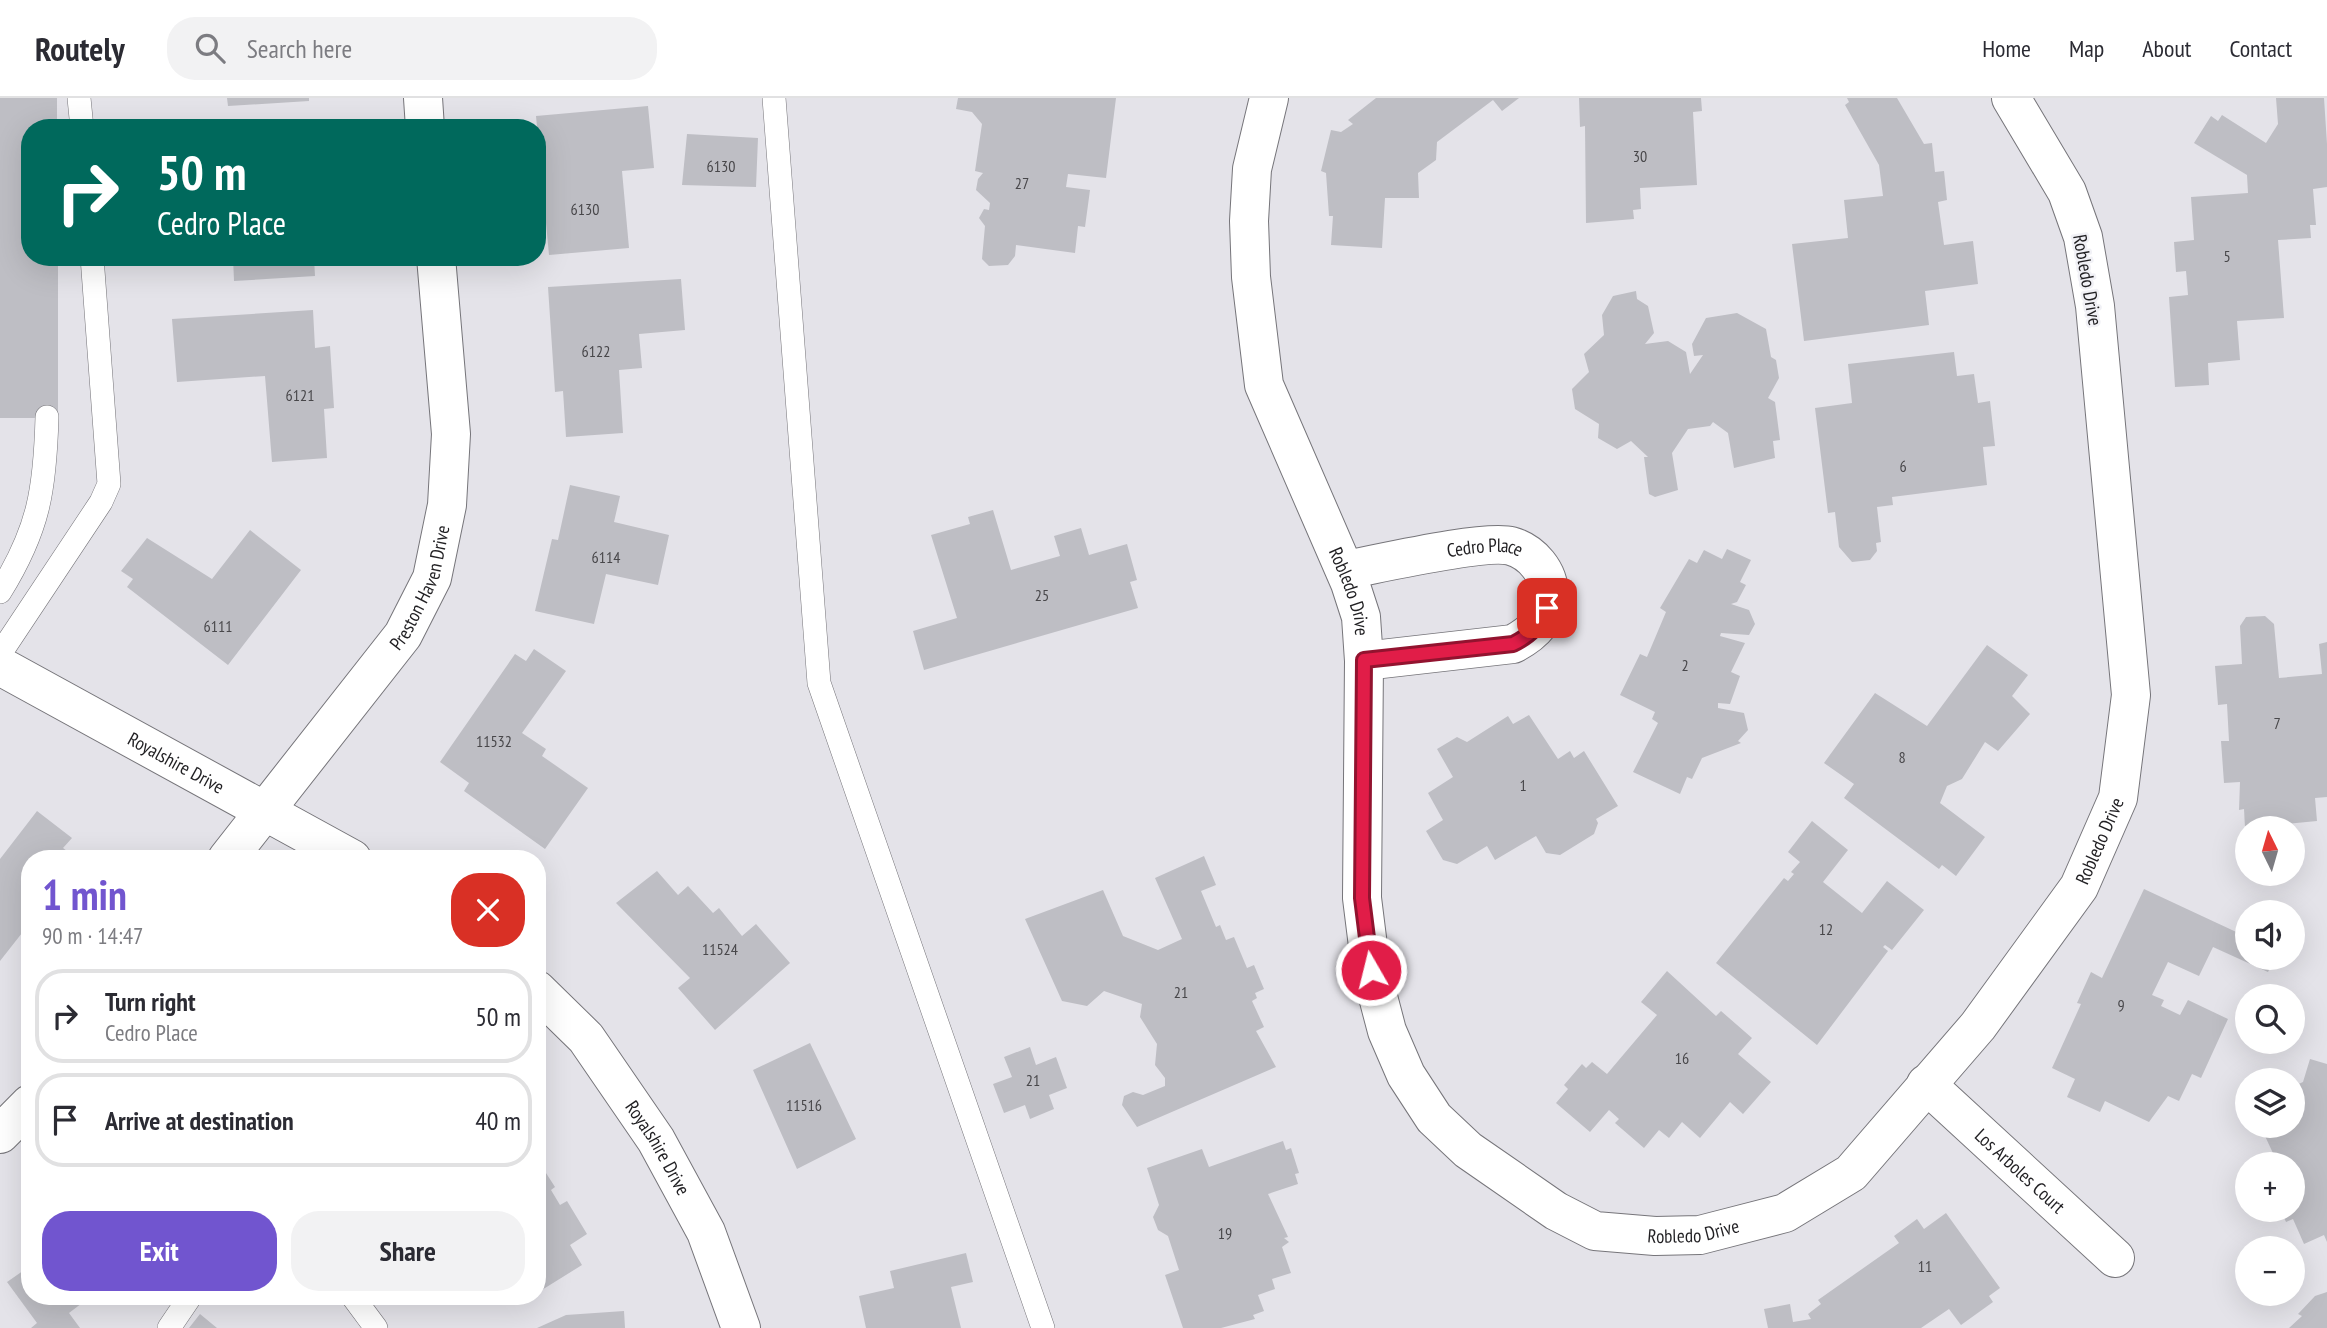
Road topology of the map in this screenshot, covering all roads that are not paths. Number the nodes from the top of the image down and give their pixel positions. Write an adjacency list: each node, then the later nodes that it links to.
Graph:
1 (79, 98): 6 (lane)
2 (423, 98): 7 (street)
3 (774, 98): 29 (lane)
4 (1269, 98): 11 (street, Robledo Drive)
5 (2011, 98): 20 (street, Robledo Drive)
6 (81, 119)
7 (424, 119)
8 (93, 266): 13 (lane)
9 (437, 266): 16 (street, Preston Haven Drive)
10 (47, 417): 12 (lane)
11 (1345, 570): 14 (street, Robledo Drive); 14 (street, Cedro Place)
12 (0, 592)
13 (0, 654)
14 (1364, 660): 20 (street, Robledo Drive)
15 (0, 666): 16 (street, Royalshire Drive)
16 (267, 810): 17 (street, Preston Haven Drive); 18 (street, Royalshire Drive)
17 (234, 850)
18 (336, 850)
19 (546, 999): 28 (street, Royalshire Drive)
20 (1926, 1084): 23 (street, Los Arboles Court)
21 (21, 1113): 22 (street)
22 (0, 1133)
23 (2115, 1258)
24 (185, 1305): 26 (lane)
25 (359, 1305): 27 (lane)
26 (169, 1328)
27 (376, 1328)
28 (741, 1328)
29 (1043, 1328)

